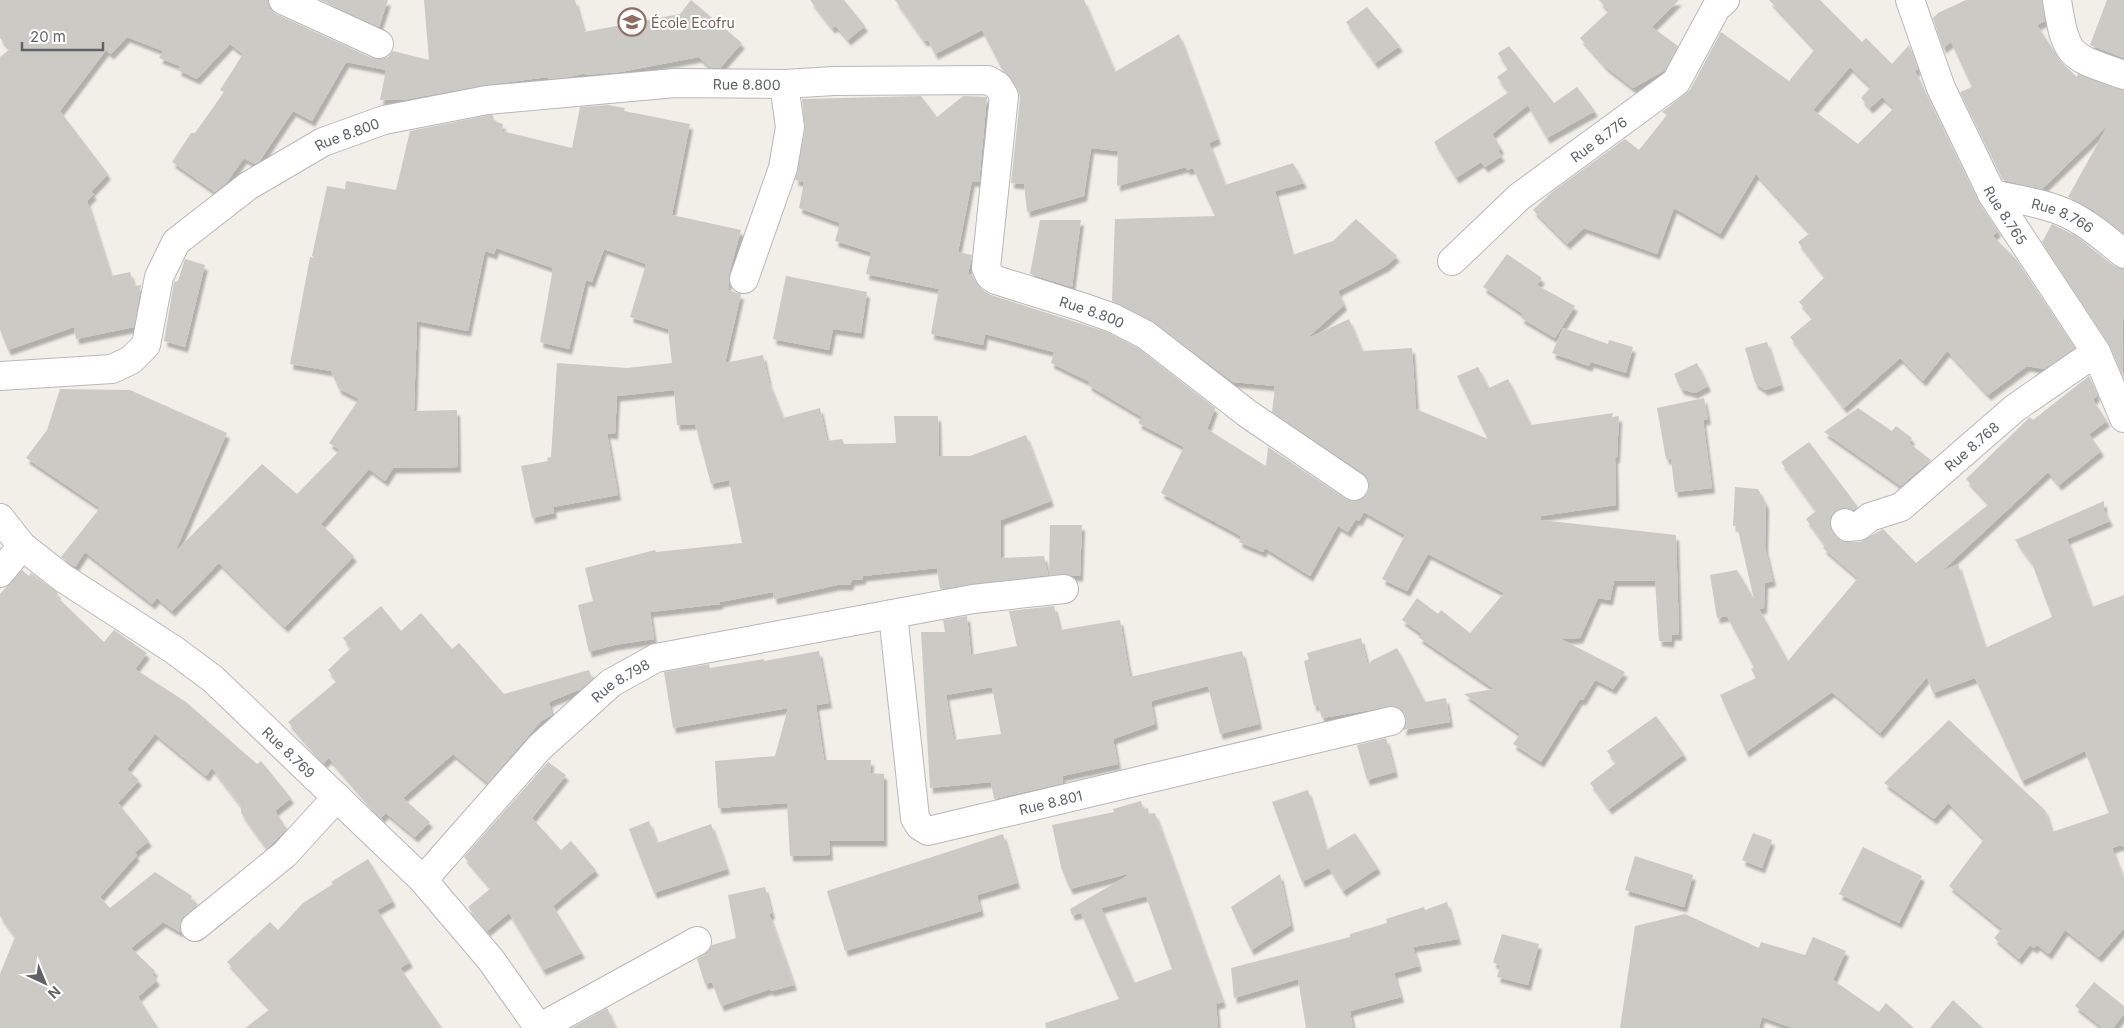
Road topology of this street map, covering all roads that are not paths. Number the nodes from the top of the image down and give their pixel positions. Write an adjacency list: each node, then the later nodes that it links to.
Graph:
1 (283, 0): 5 (street)
2 (1725, 0): 10 (street, Rue 8.776)
3 (1910, 0): 8 (street, Rue 8.765)
4 (2057, 0): 6 (street)
5 (379, 44)
6 (2124, 75)
7 (784, 84): 11 (street); 13 (street, Rue 8.800); 15 (street, Rue 8.800)
8 (1992, 194): 9 (street, Rue 8.766); 12 (street, Rue 8.765)
9 (2124, 254)
10 (1452, 261)
11 (744, 279)
12 (2096, 352): 14 (street, Rue 8.765); 17 (street, Rue 8.768)
13 (0, 376)
14 (2124, 418)
15 (1354, 486)
16 (0, 518): 18 (street, Rue 8.769)
17 (1845, 523)
18 (22, 546): 19 (street); 23 (street, Rue 8.769)
19 (0, 573)
20 (1064, 589): 21 (street, Rue 8.798)
21 (893, 614): 22 (street, Rue 8.801); 24 (street, Rue 8.798)
22 (1391, 721)
23 (337, 798): 24 (street, Rue 8.769); 25 (street)
24 (423, 880): 27 (street, Rue 8.769)
25 (195, 927)
26 (697, 941): 27 (street)
27 (539, 1028)

